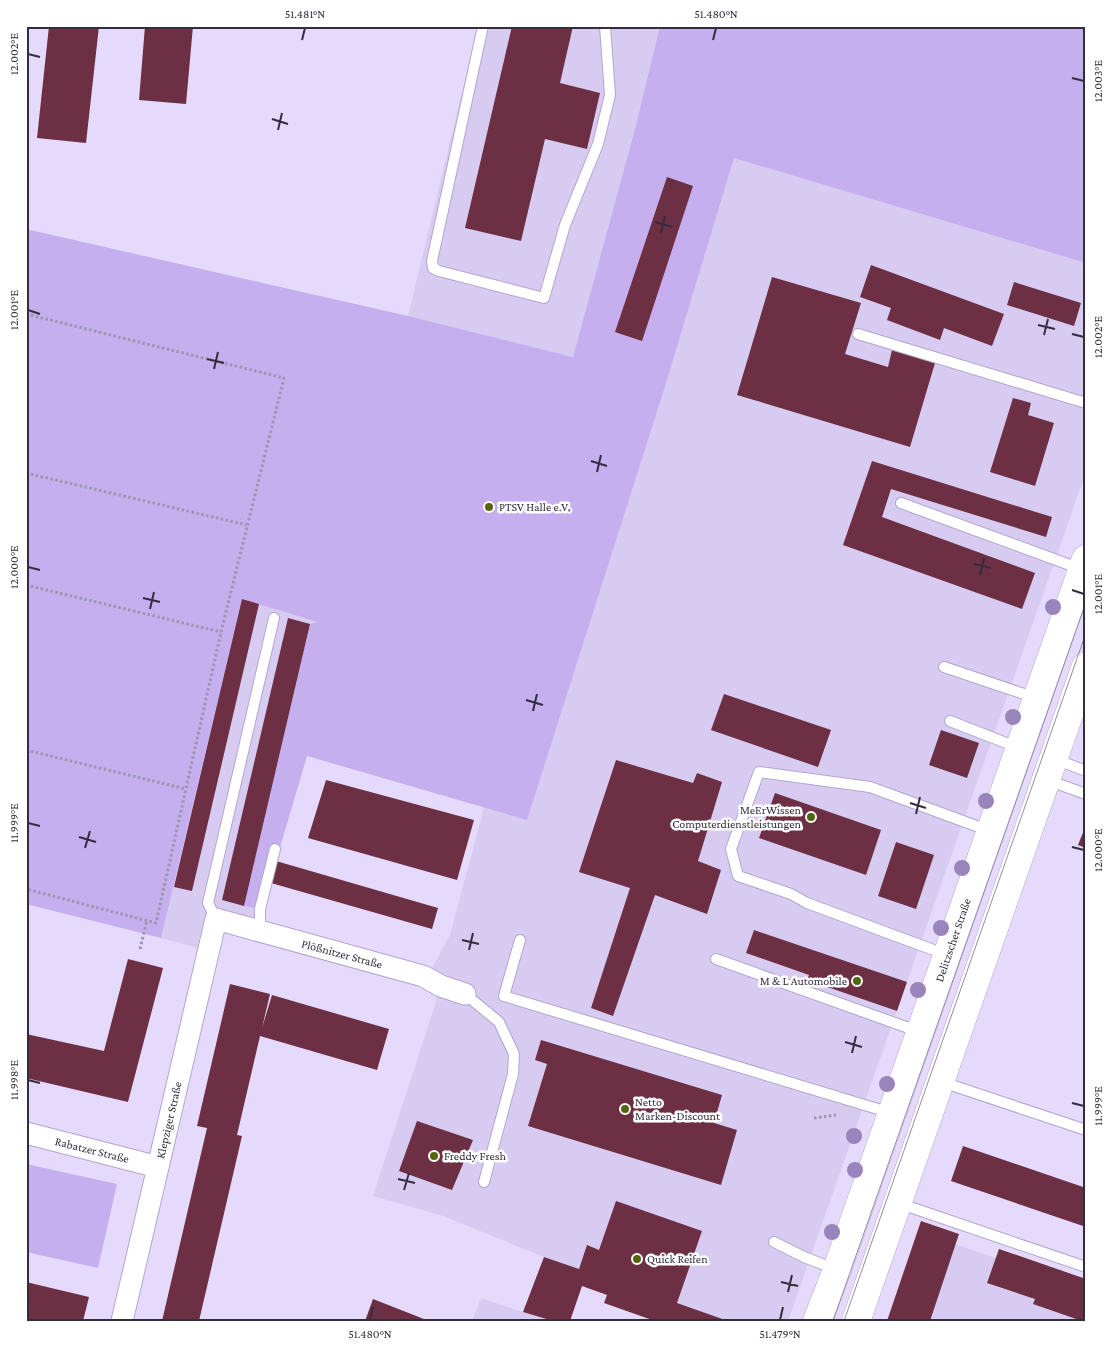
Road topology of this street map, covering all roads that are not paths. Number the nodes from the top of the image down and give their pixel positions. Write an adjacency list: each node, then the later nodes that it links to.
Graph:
1 (483, 26): 2 (lane)
2 (605, 26)
3 (858, 334): 4 (lane)
4 (1086, 403)
5 (901, 503): 6 (lane)
6 (1084, 564): 10 (main road, Delitzscher Straße)
7 (274, 618): 18 (lane)
8 (1086, 666): 13 (main road)
9 (944, 667): 10 (lane)
10 (1037, 698): 12 (main road, Delitzscher Straße)
11 (950, 721): 12 (lane)
12 (1020, 748): 16 (main road, Delitzscher Straße)
13 (1050, 769): 14 (lane); 15 (lane); 26 (main road)
14 (1086, 771)
15 (1086, 794)
16 (990, 831): 21 (main road, Delitzscher Straße); 21 (lane)
17 (275, 849): 19 (lane)
18 (216, 919): 19 (street, Plößnitzer Straße); 30 (street, Klepziger Straße)
19 (258, 925): 23 (lane); 24 (street, Plößnitzer Straße)
20 (520, 940): 27 (lane)
21 (948, 955): 25 (main road, Delitzscher Straße)
22 (716, 958): 25 (lane)
23 (430, 970)
24 (465, 994): 31 (lane)
25 (921, 1032): 27 (main road, Delitzscher Straße)
26 (939, 1082): 28 (lane); 32 (main road)
27 (892, 1113): 35 (main road, Delitzscher Straße)
28 (1086, 1130)
29 (26, 1134): 30 (street, Rabatzer Straße)
30 (158, 1167): 36 (street, Klepziger Straße)
31 (484, 1182)
32 (897, 1203): 34 (lane); 38 (main road)
33 (774, 1242): 35 (lane)
34 (1086, 1267)
35 (837, 1270): 37 (main road, Delitzscher Straße)
36 (122, 1321)
37 (817, 1321)
38 (856, 1321)

